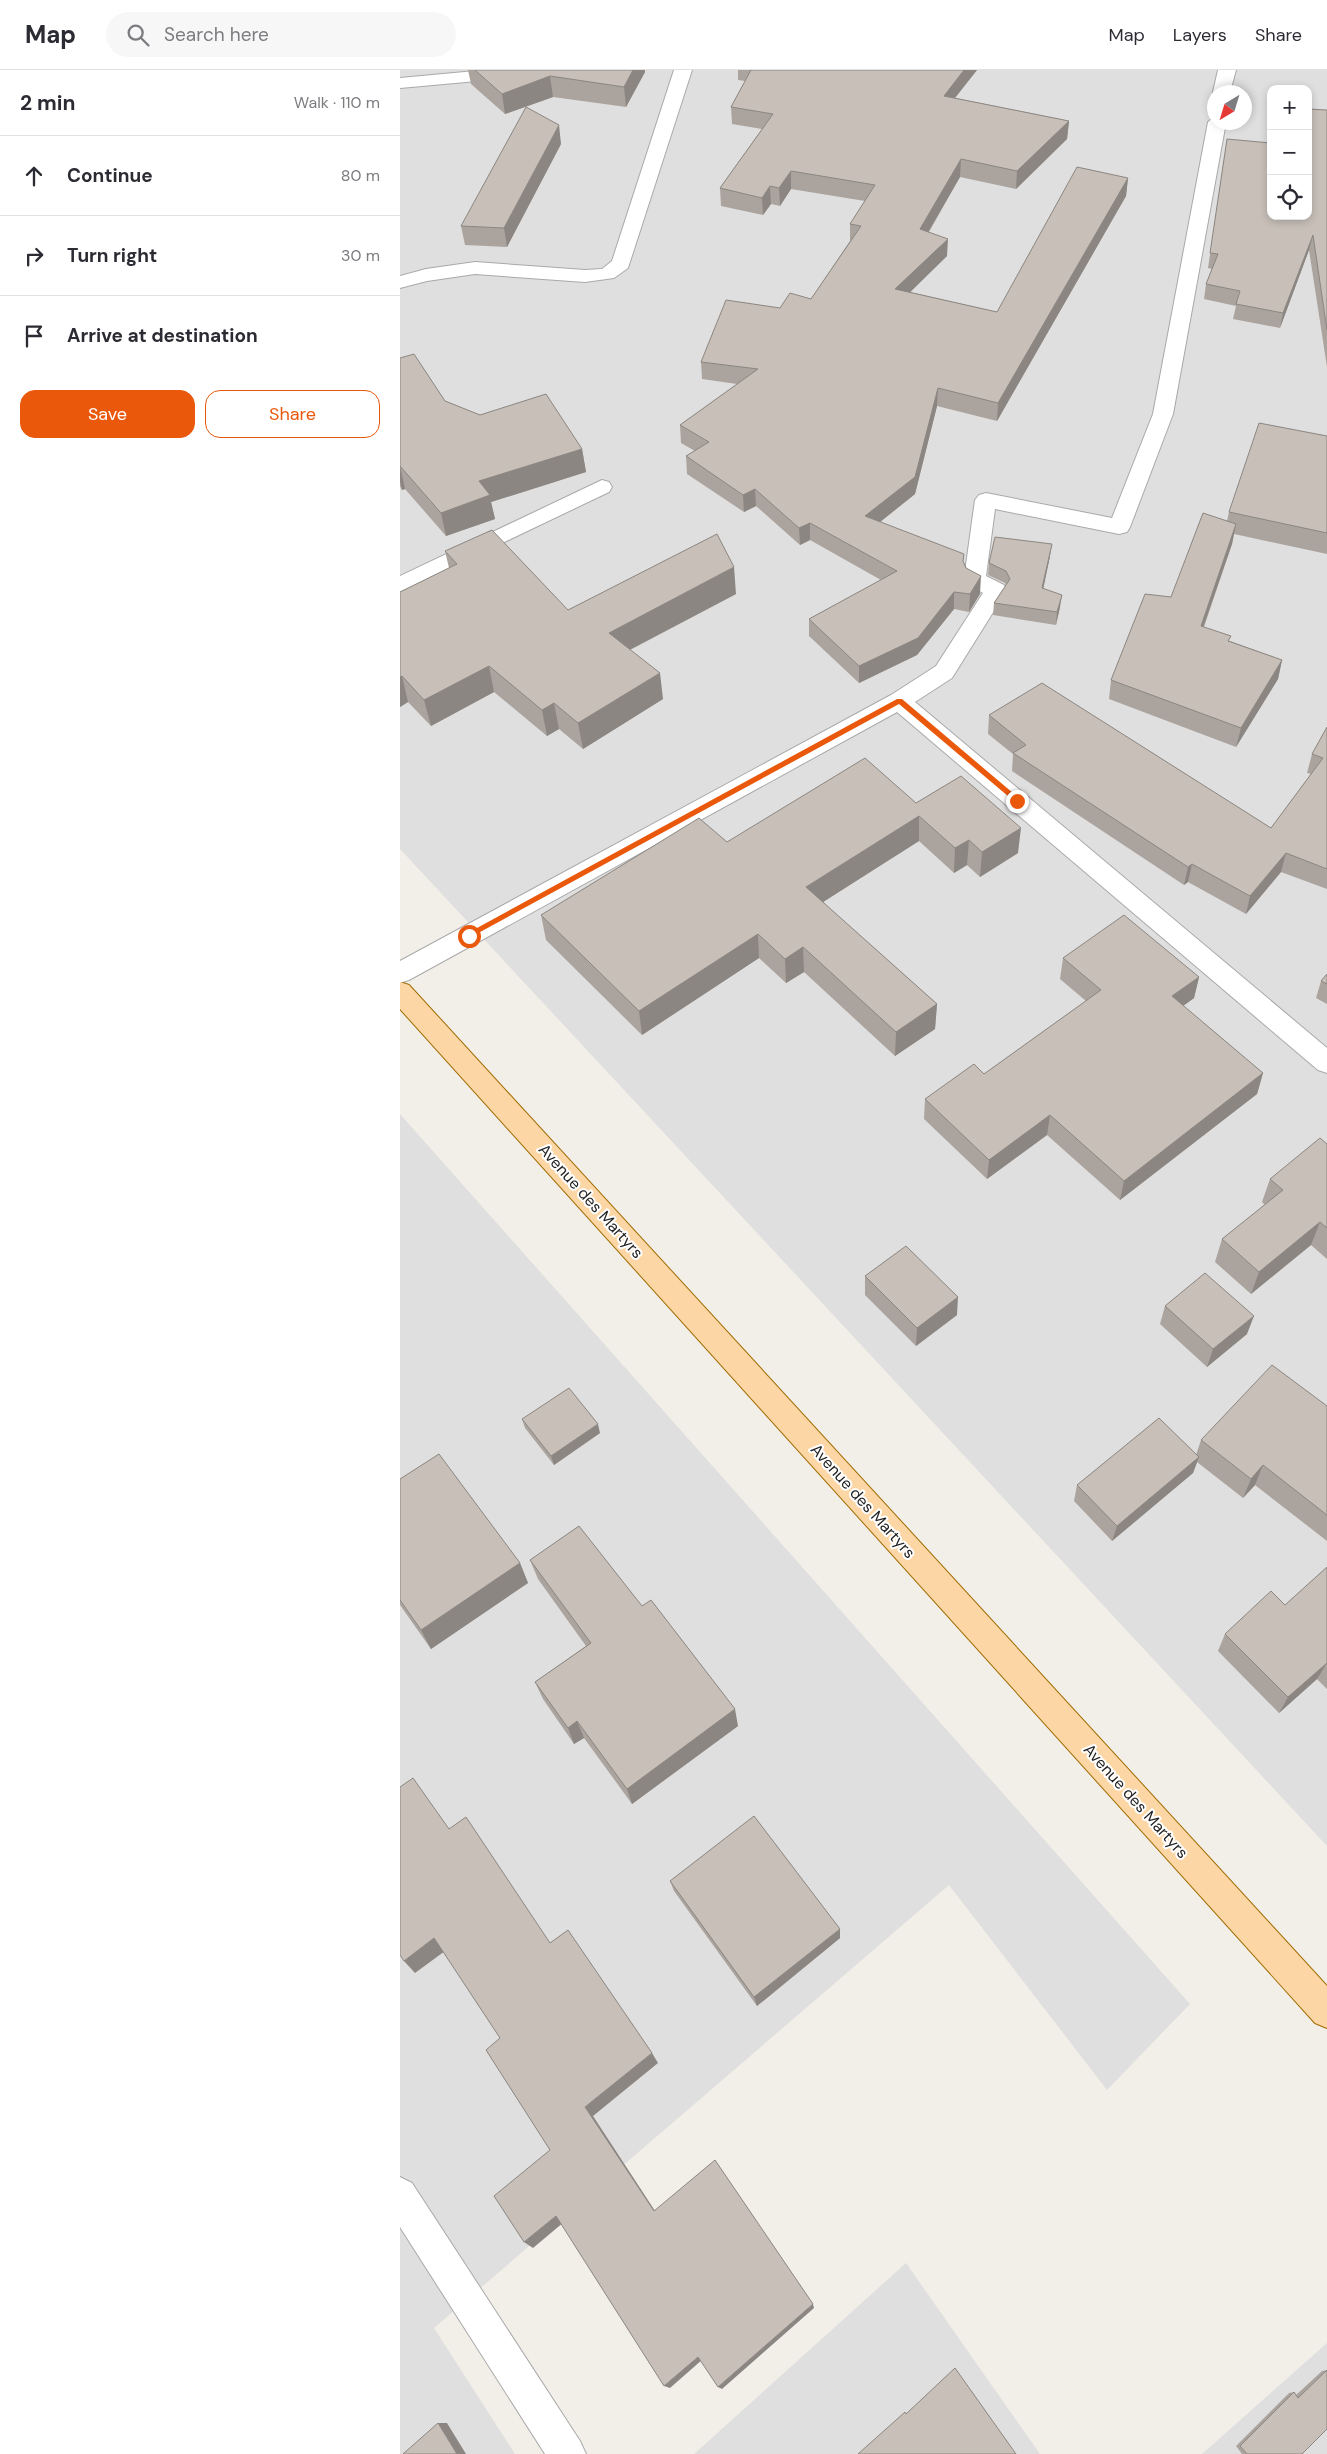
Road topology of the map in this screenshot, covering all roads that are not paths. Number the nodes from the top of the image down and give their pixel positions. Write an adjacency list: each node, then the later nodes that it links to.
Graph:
1 (544, 70): 4 (street)
2 (683, 70): 7 (street)
3 (1226, 70): 5 (street)
4 (400, 83)
5 (1223, 85)
6 (1216, 130): 10 (street)
7 (400, 282)
8 (602, 487): 9 (street)
9 (400, 585)
10 (899, 701): 11 (street); 13 (street)
11 (400, 973)
12 (400, 992): 14 (main road, Avenue des Martyrs)
13 (1327, 1063)
14 (1327, 2011)
15 (406, 2219): 16 (street)
16 (567, 2454)

